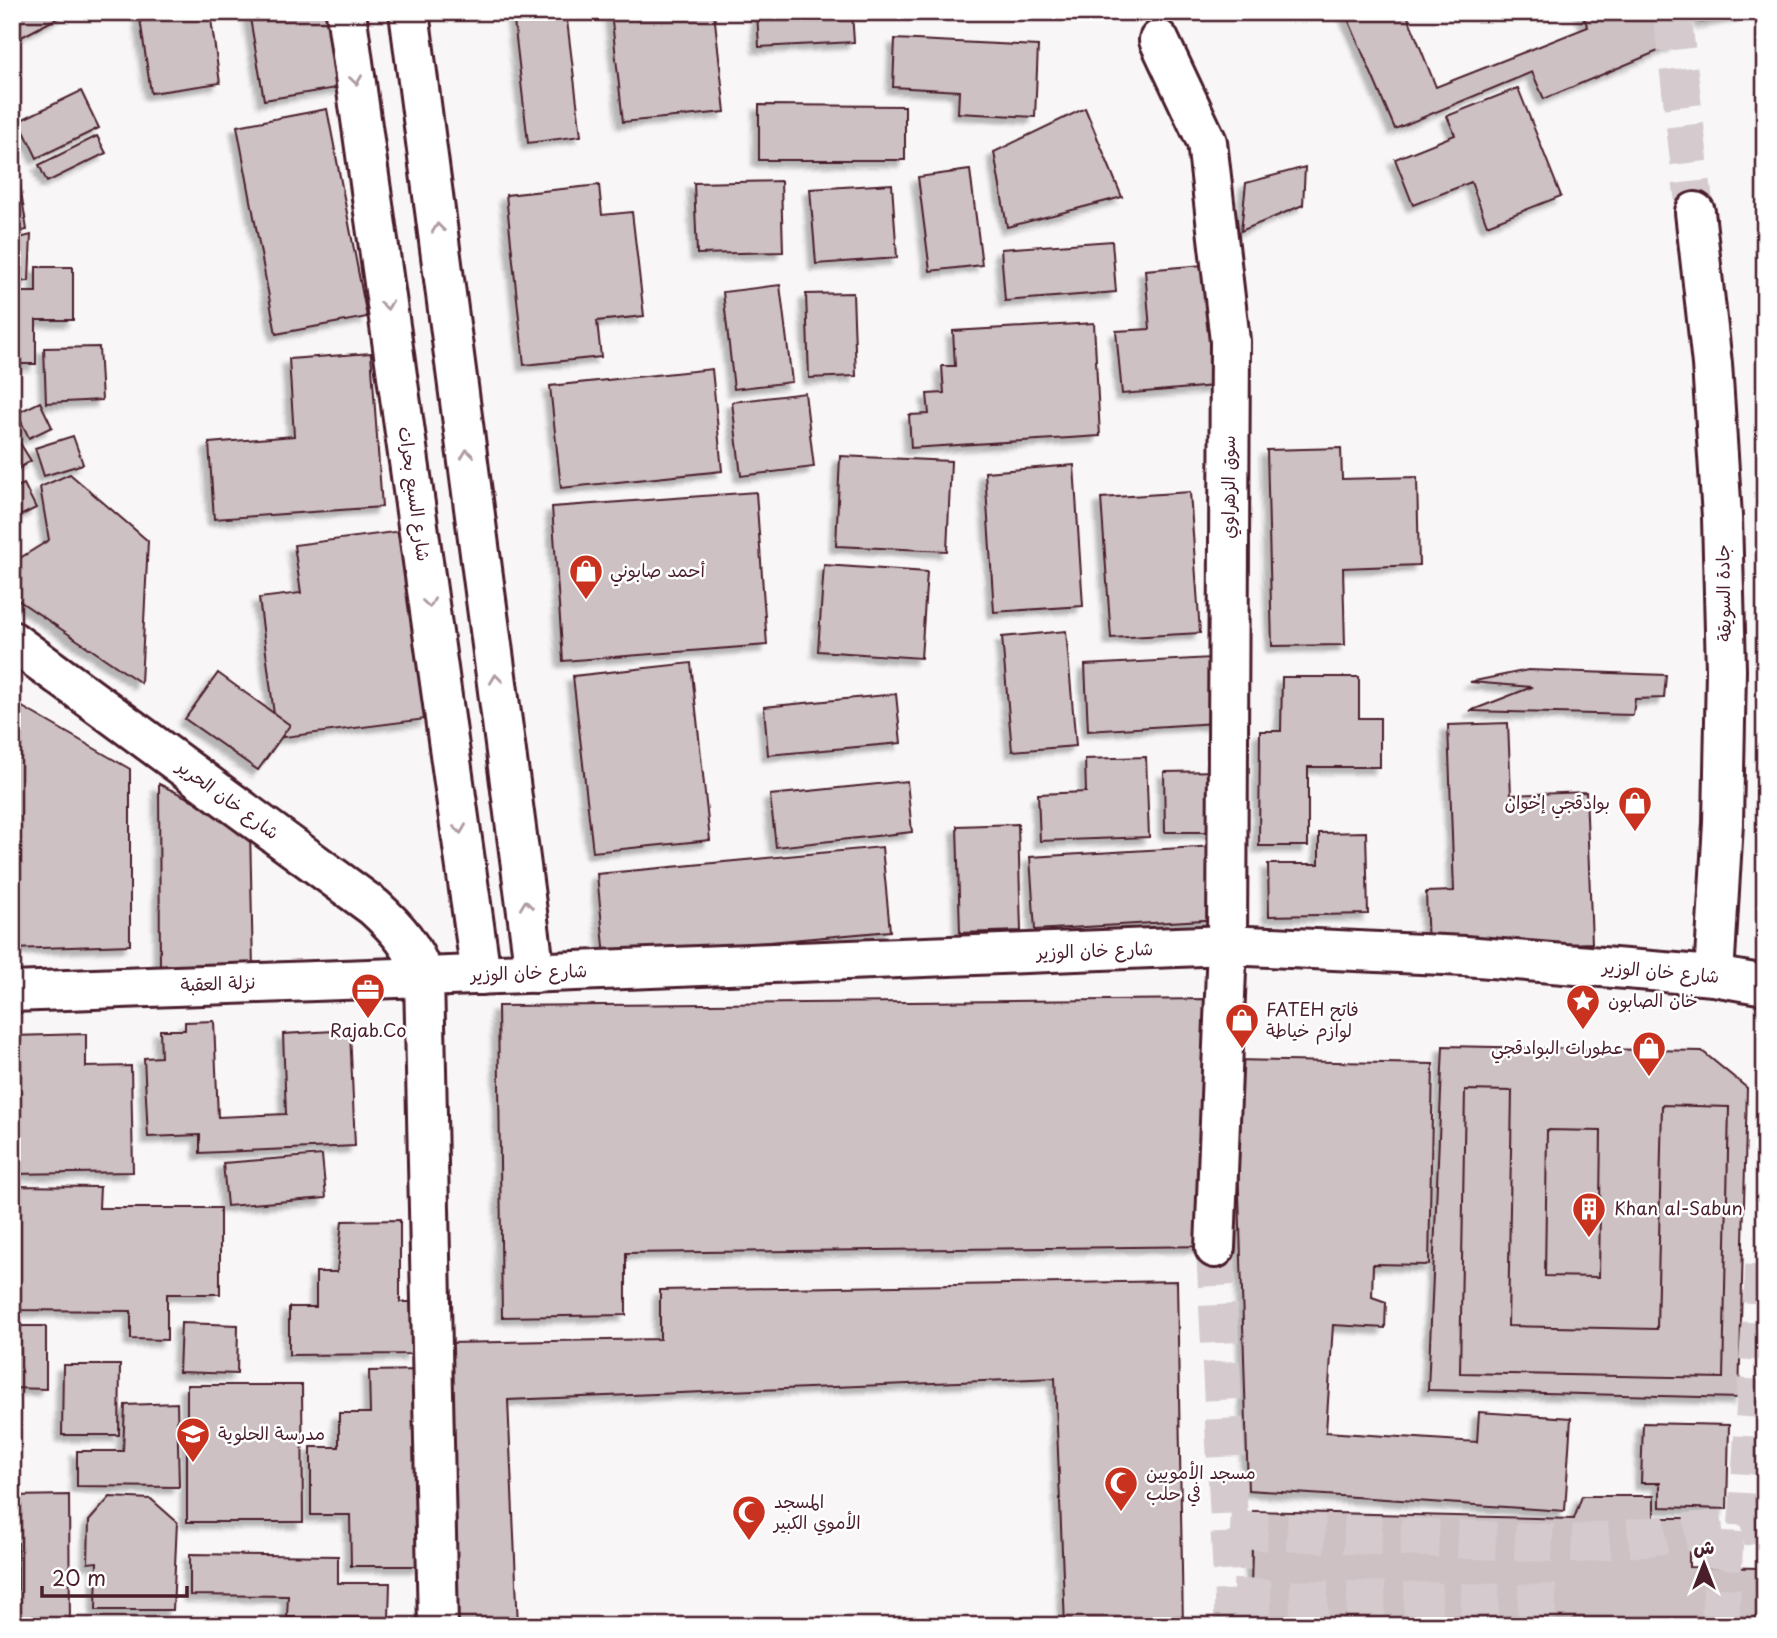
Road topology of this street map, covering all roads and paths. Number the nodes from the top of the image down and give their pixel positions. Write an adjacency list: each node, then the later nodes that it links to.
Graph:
1 (346, 12): 8 (street, شارع السبع بحرات, one-way to 8)
2 (409, 12): 7 (street, one-way to 2)
3 (1159, 40): 6 (street, سوق الزهراوي)
4 (1695, 212): 9 (street, جادة السويقة)
5 (12, 641): 10 (street, شارع خان الحرير)
6 (1227, 945): 7 (street, شارع خان الوزير); 9 (street, شارع خان الوزير); 13 (street, سوق الزهراوي)
7 (535, 973): 8 (street, شارع خان الوزير)
8 (481, 975): 10 (street, شارع خان الوزير)
9 (1714, 976): 11 (street, شارع خان الوزير)
10 (424, 977): 12 (street, نزلة العقبة); 14 (street)
11 (1765, 985)
12 (12, 992)
13 (1215, 1248)
14 (438, 1626)

